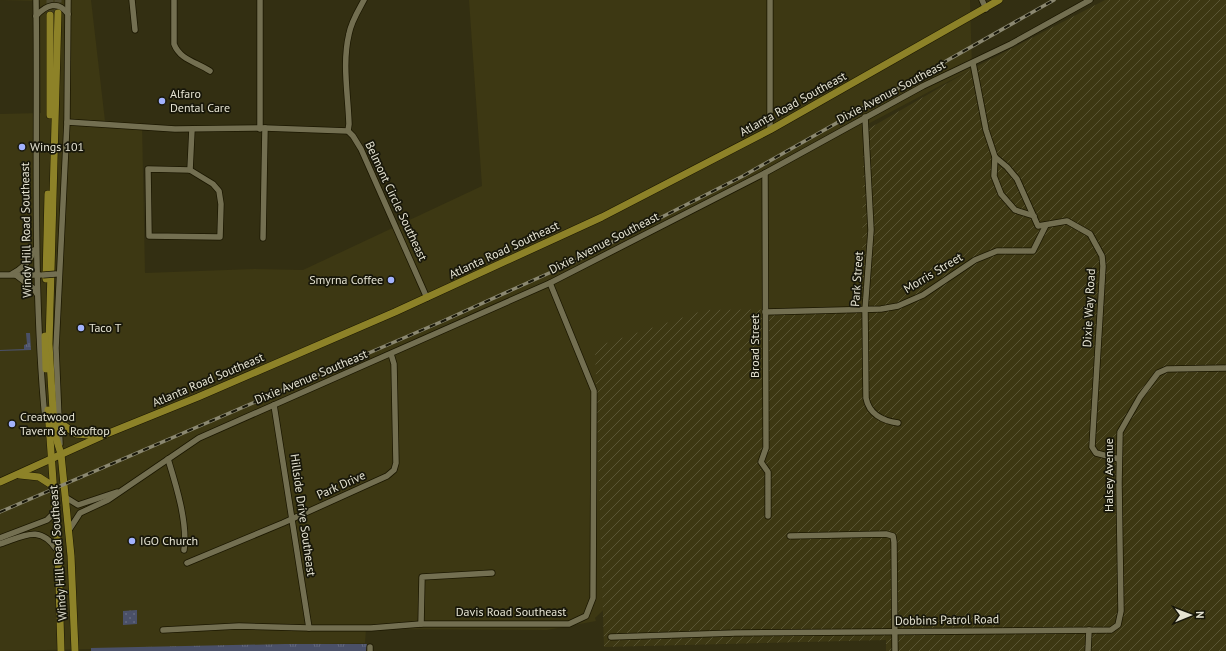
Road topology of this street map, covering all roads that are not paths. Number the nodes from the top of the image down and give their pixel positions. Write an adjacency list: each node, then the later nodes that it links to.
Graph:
1 (36, 0): 14 (street, Windy Hill Road Southeast)
2 (68, 0): 15 (street, Windy Hill Road Southeast)
3 (132, 0): 16 (street)
4 (174, 0): 18 (street)
5 (260, 0): 21 (street)
6 (364, 0): 24 (street)
7 (770, 0): 23 (street)
8 (982, 0): 11 (street)
9 (999, 0): 11 (main road, Atlanta Road Southeast)
10 (1090, 0): 17 (street, Dixie Avenue Southeast)
11 (986, 8): 23 (main road, Atlanta Road Southeast)
12 (58, 13): 47 (main road, Windy Hill Road Southeast)
13 (50, 14): 50 (main road, Windy Hill Road Southeast)
14 (36, 16): 15 (street); 31 (street, Windy Hill Road Southeast)
15 (69, 16): 20 (street, Windy Hill Road Southeast)
16 (135, 30)
17 (973, 63): 19 (street, Dixie Avenue Southeast); 25 (street)
18 (210, 71)
19 (865, 117): 27 (street, Dixie Avenue Southeast); 39 (street, Park Street)
20 (68, 122): 22 (street); 32 (street, Windy Hill Road Southeast)
21 (263, 128): 22 (street); 24 (street); 30 (street)
22 (192, 129): 26 (street)
23 (770, 130): 38 (main road, Atlanta Road Southeast)
24 (348, 131): 38 (street, Belmont Circle Southeast)
25 (995, 157): 28 (street); 28 (street)
26 (190, 170): 26 (street)
27 (764, 174): 36 (street, Dixie Avenue Southeast); 40 (street, Broad Street)
28 (1034, 216): 29 (street)
29 (1046, 225): 39 (street, Morris Street); 49 (street, Dixie Way Road)
30 (263, 238)
31 (36, 244): 34 (street); 35 (street, Windy Hill Road Southeast)
32 (58, 274): 35 (street, bridge); 44 (street, Windy Hill Road Southeast)
33 (0, 275): 34 (street)
34 (13, 275): 35 (street); 37 (street)
35 (40, 275): 37 (street, Windy Hill Road Southeast)
36 (550, 283): 41 (street, Dixie Avenue Southeast); 67 (street, Davis Road Southeast)
37 (37, 296): 50 (street, Windy Hill Road Southeast)
38 (427, 298): 46 (main road, Atlanta Road Southeast)
39 (865, 310): 40 (street, Morris Street); 45 (street, Park Street)
40 (765, 312): 57 (street, Broad Street)
41 (391, 354): 43 (street, Dixie Avenue Southeast); 58 (street, Park Drive)
42 (1226, 368): 49 (street, Halsey Avenue)
43 (274, 405): 48 (street, Dixie Avenue Southeast); 58 (street, Hillside Drive Southeast)
44 (58, 422): 46 (main road); 47 (street, Windy Hill Road Southeast)
45 (898, 423)
46 (104, 435): 47 (main road, Atlanta Road Southeast)
47 (61, 454): 50 (main road, Atlanta Road Southeast); 55 (main road, Windy Hill Road Southeast)
48 (168, 459): 54 (street, Dixie Avenue Southeast); 63 (street)
49 (1119, 459): 71 (street, Halsey Avenue)
50 (51, 460): 51 (main road, Atlanta Road Southeast); 53 (main road, Windy Hill Road Southeast)
51 (20, 475): 52 (main road, Atlanta Road Southeast); 53 (main road)
52 (0, 482)
53 (53, 486): 56 (main road, Windy Hill Road Southeast)
54 (123, 490): 55 (street, Dixie Avenue Southeast); 59 (street, Dixie Avenue Southeast)
55 (65, 497): 59 (main road, Windy Hill Road Southeast)
56 (55, 512): 61 (street); 64 (main road, Windy Hill Road Southeast)
57 (768, 516)
58 (292, 519): 65 (street, Park Drive); 68 (street, Hillside Drive Southeast)
59 (69, 530): 75 (main road, Windy Hill Road Southeast)
60 (790, 536): 72 (street)
61 (0, 538)
62 (0, 544): 64 (street)
63 (184, 550)
64 (58, 551): 74 (main road, Windy Hill Road Southeast)
65 (187, 563)
66 (492, 573): 67 (street)
67 (421, 624): 68 (street, Davis Road Southeast)
68 (309, 628): 69 (street, Davis Road Southeast)
69 (163, 630)
70 (1089, 630): 71 (street, Dobbins Patrol Road); 72 (street, Dobbins Patrol Road); 77 (street)
71 (1111, 630)
72 (896, 632): 73 (street, Dobbins Patrol Road); 76 (street)
73 (611, 637)
74 (61, 651)
75 (75, 651)
76 (895, 651)
77 (1088, 651)

